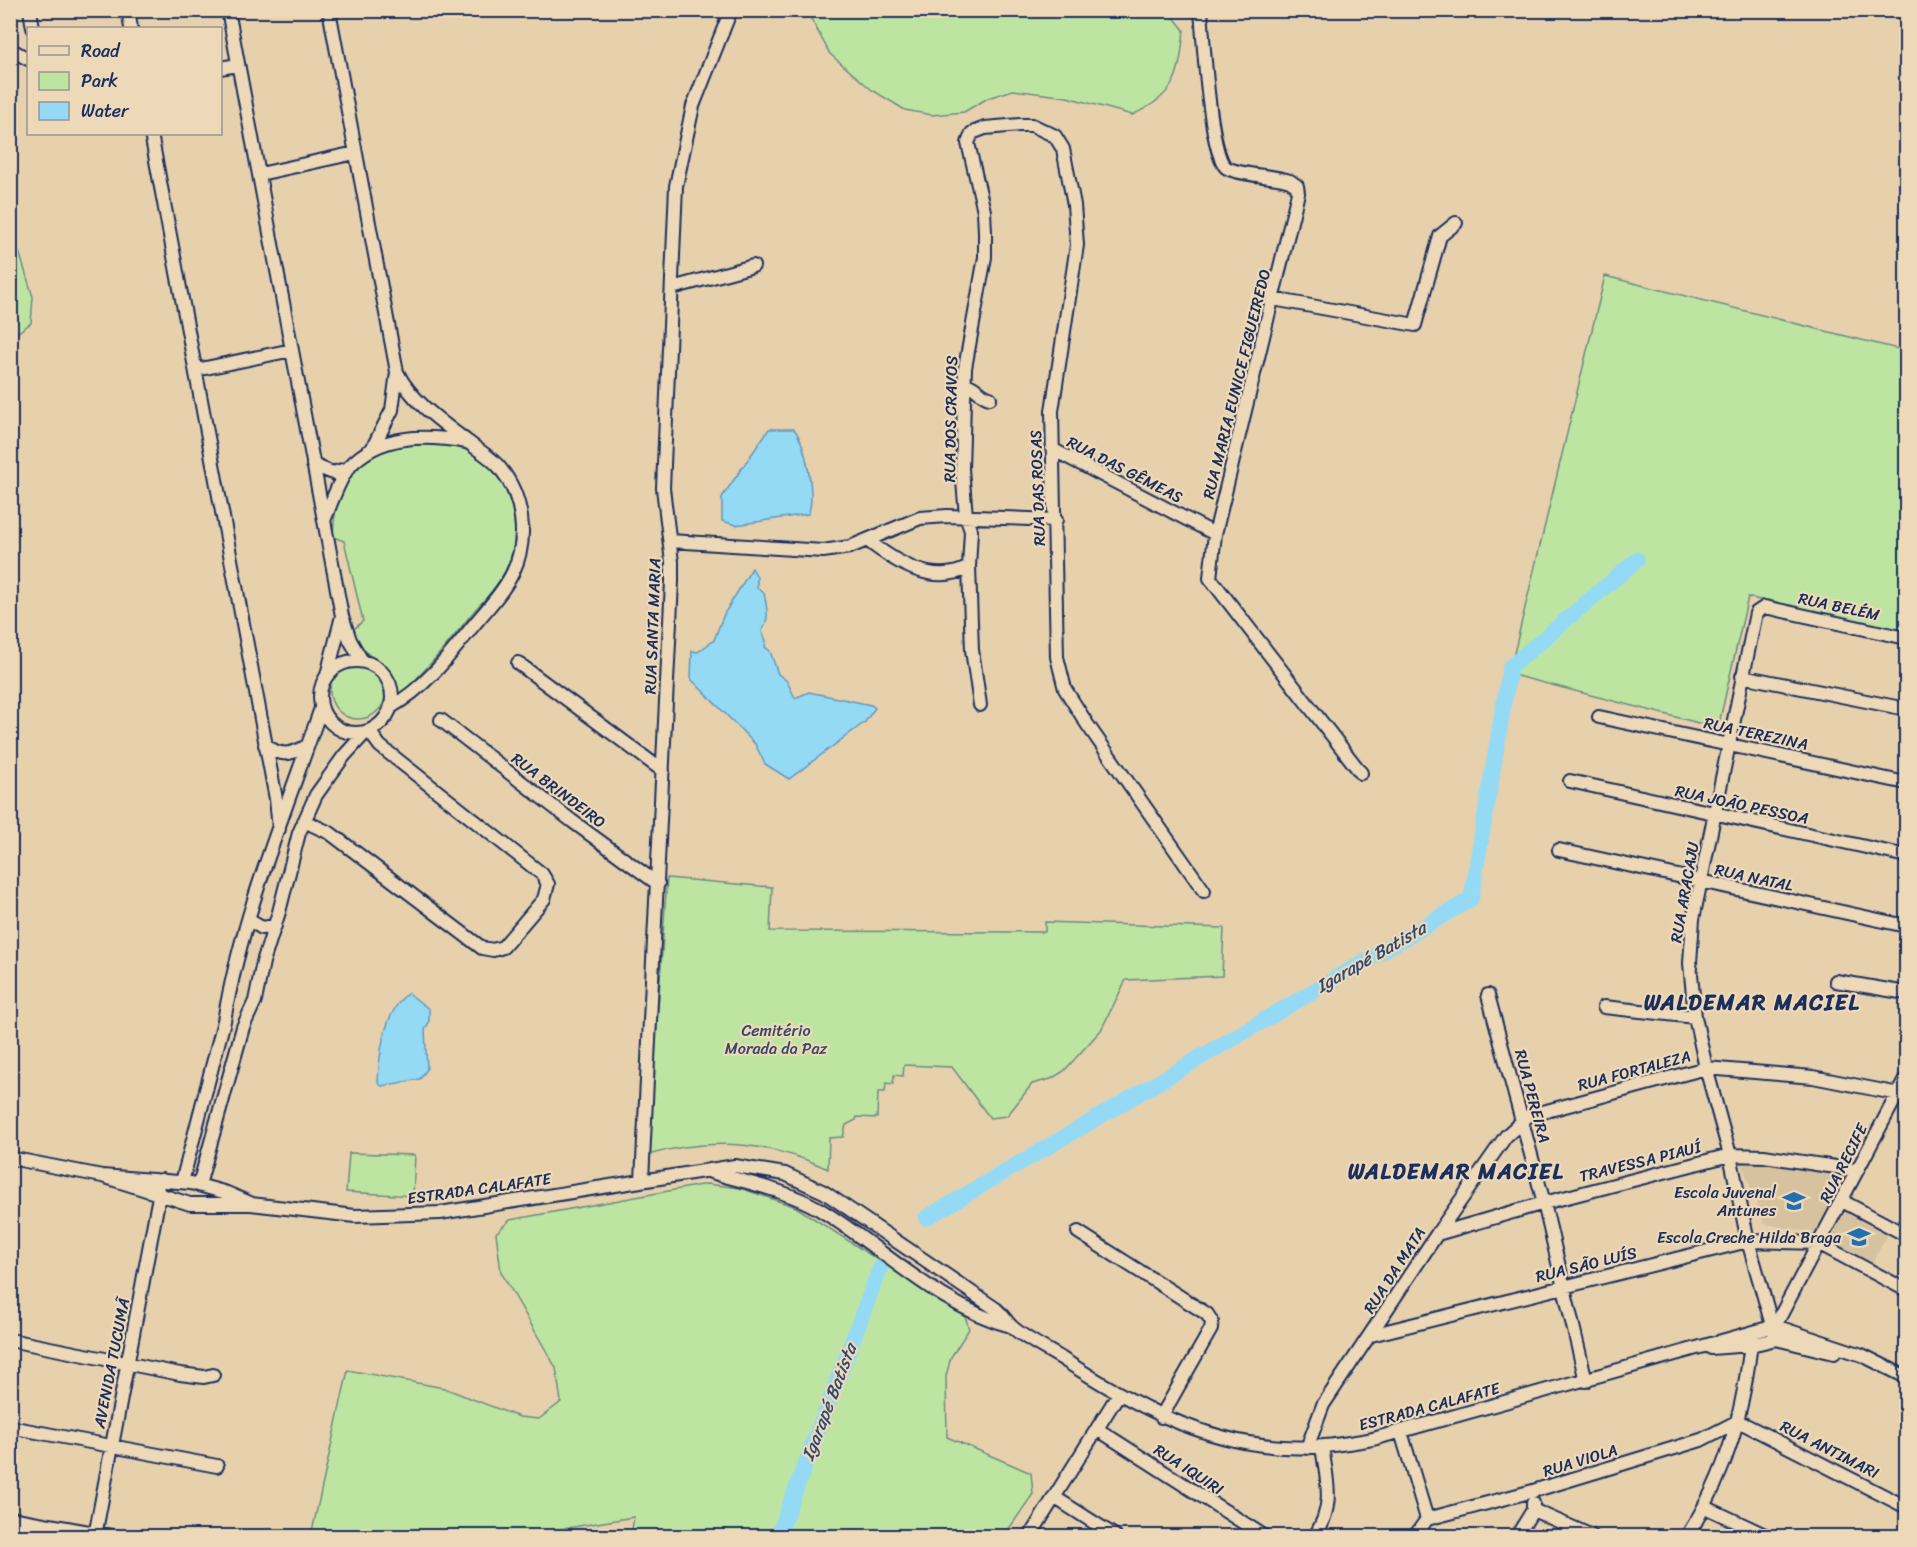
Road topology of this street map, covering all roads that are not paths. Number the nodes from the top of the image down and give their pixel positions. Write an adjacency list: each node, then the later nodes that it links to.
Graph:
1 (30, 10): 7 (street)
2 (128, 10): 8 (street)
3 (228, 10): 11 (street)
4 (329, 10): 15 (street)
5 (731, 10): 19 (street, RUA SANTA MARIA)
6 (1201, 10): 20 (street, RUA MARIA EUNICE FIGUEIREDO)
7 (33, 27)
8 (131, 27)
9 (10, 50): 10 (street)
10 (27, 56)
11 (238, 66): 12 (street); 16 (street)
12 (222, 68)
13 (151, 135): 22 (street)
14 (969, 136): 24 (street, RUA DOS CRAVOS); 28 (street, RUA DAS ROSAS)
15 (355, 153): 16 (street); 23 (street)
16 (260, 174): 21 (street)
17 (1456, 223): 20 (street)
18 (753, 266): 19 (street)
19 (672, 288): 36 (street, RUA SANTA MARIA)
20 (1273, 299): 34 (street, RUA MARIA EUNICE FIGUEIREDO)
21 (291, 350): 22 (street); 29 (street)
22 (195, 370): 53 (street)
23 (397, 372): 26 (street); 27 (street)
24 (964, 384): 25 (street); 31 (street, RUA DOS CRAVOS)
25 (990, 398)
26 (467, 442): 27 (street); 46 (street)
27 (372, 449): 30 (street)
28 (1052, 449): 33 (street, RUA DAS ROSAS); 34 (street, RUA DAS GÊMEAS)
29 (313, 465): 30 (street); 32 (street)
30 (349, 468): 32 (street)
31 (966, 516): 33 (street); 35 (street); 37 (street, RUA DOS CRAVOS)
32 (325, 518): 39 (street)
33 (1056, 520): 66 (street, RUA DAS ROSAS)
34 (1215, 534): 56 (street, RUA MARIA EUNICE FIGUEIREDO)
35 (867, 540): 36 (street); 37 (street)
36 (670, 541): 55 (street, RUA SANTA MARIA)
37 (969, 567): 45 (street, RUA DOS CRAVOS)
38 (1766, 607): 40 (street, RUA BELÉM); 44 (street, RUA ARACAJU)
39 (342, 616): 41 (street); 43 (street)
40 (1906, 638)
41 (362, 661): 43 (street); 46 (street)
42 (518, 663): 55 (street)
43 (327, 675): 47 (street)
44 (1742, 676): 48 (street); 52 (street, RUA ARACAJU)
45 (980, 705)
46 (391, 707): 51 (street)
47 (321, 708): 51 (street); 54 (street)
48 (1906, 710)
49 (1599, 717): 52 (street, RUA TEREZINA)
50 (441, 720): 65 (street, RUA BRINDEIRO)
51 (367, 732): 60 (street); 60 (street)
52 (1729, 744): 58 (street, RUA TEREZINA); 59 (street, RUA ARACAJU)
53 (265, 745): 54 (street); 61 (street)
54 (307, 747): 61 (street)
55 (663, 771): 65 (street, RUA SANTA MARIA)
56 (1360, 773)
57 (1570, 781): 59 (street, RUA JOÃO PESSOA)
58 (1906, 783)
59 (1715, 815): 63 (street, RUA JOÃO PESSOA); 64 (street, RUA ARACAJU)
60 (304, 821): 68 (street)
61 (279, 829): 67 (street)
62 (1559, 850): 64 (street, RUA NATAL)
63 (1906, 856)
64 (1701, 882): 69 (street, RUA NATAL); 76 (street, RUA ARACAJU)
65 (658, 884): 87 (street, RUA SANTA MARIA)
66 (1204, 891)
67 (249, 920): 68 (street); 71 (street)
68 (275, 926): 72 (street)
69 (1906, 926)
70 (1836, 981): 73 (street)
71 (231, 986): 72 (street); 88 (street)
72 (256, 992): 89 (street)
73 (1906, 993)
74 (1488, 995): 80 (street, RUA PEREIRA)
75 (1604, 1007): 76 (street)
76 (1695, 1017): 77 (street, RUA ARACAJU)
77 (1706, 1068): 79 (street, RUA FORTALEZA); 80 (street, RUA FORTALEZA); 81 (street, RUA ARACAJU)
78 (1906, 1078): 79 (street, RUA RECIFE)
79 (1899, 1094): 83 (street, RUA RECIFE)
80 (1523, 1120): 92 (street, RUA PEREIRA); 96 (street, RUA DA MATA)
81 (1730, 1155): 83 (street, TRAVESSA PIAUÍ); 92 (street, TRAVESSA PIAUÍ); 98 (street, RUA ARACAJU)
82 (10, 1158): 85 (street, ESTRADA CALAFATE)
83 (1855, 1170): 91 (street, RUA RECIFE)
84 (711, 1172): 87 (street, ESTRADA CALAFATE); 102 (street, ESTRADA CALAFATE); 102 (street, ESTRADA CALAFATE)
85 (102, 1176): 86 (street, ESTRADA CALAFATE); 90 (street, ESTRADA CALAFATE)
86 (162, 1180): 88 (street, ESTRADA CALAFATE); 90 (street, AVENIDA TUCUMÃ)
87 (642, 1180): 93 (street, ESTRADA CALAFATE)
88 (182, 1182): 89 (street, ESTRADA CALAFATE)
89 (205, 1186): 93 (street, ESTRADA CALAFATE); 94 (street)
90 (159, 1196): 94 (street, ESTRADA CALAFATE); 107 (street, AVENIDA TUCUMÃ)
91 (1842, 1202): 97 (street); 99 (street, RUA RECIFE)
92 (1544, 1203): 96 (street, TRAVESSA PIAUÍ); 100 (street, RUA PEREIRA)
93 (251, 1204): 94 (street, ESTRADA CALAFATE)
94 (203, 1205)
95 (1078, 1232): 113 (street)
96 (1437, 1234): 104 (street, RUA DA MATA)
97 (1906, 1235)
98 (1748, 1241): 99 (street, RUA SÃO LUÍS); 100 (street, RUA SÃO LUÍS); 103 (street, RUA ARACAJU)
99 (1818, 1243): 101 (street, RUA SÃO LUÍS); 103 (street, RUA RECIFE)
100 (1564, 1287): 104 (street, RUA SÃO LUÍS); 110 (street, RUA PEREIRA)
101 (1906, 1290)
102 (1012, 1326): 112 (street, ESTRADA CALAFATE)
103 (1776, 1332): 106 (street, ESTRADA CALAFATE); 109 (street); 111 (street)
104 (1371, 1335): 120 (street, RUA DA MATA)
105 (10, 1340): 107 (street)
106 (1751, 1340): 110 (street, ESTRADA CALAFATE); 114 (street)
107 (129, 1363): 108 (street); 118 (street, AVENIDA TUCUMÃ)
108 (213, 1375)
109 (1906, 1377)
110 (1586, 1381): 117 (street, ESTRADA CALAFATE)
111 (1906, 1384)
112 (1118, 1395): 113 (street, ESTRADA CALAFATE); 116 (street)
113 (1161, 1416): 120 (street, ESTRADA CALAFATE)
114 (1738, 1421): 122 (street, RUA VIOLA); 124 (street); 125 (street, RUA ANTIMARI)
115 (10, 1427): 118 (street)
116 (1097, 1429): 123 (street); 133 (street, RUA IQUIRI)
117 (1401, 1432): 119 (street, ESTRADA CALAFATE); 128 (street)
118 (111, 1447): 121 (street); 129 (street, AVENIDA TUCUMÃ)
119 (1322, 1447): 120 (street, ESTRADA CALAFATE); 134 (street)
120 (1307, 1448)
121 (217, 1466)
122 (1533, 1491): 126 (street); 128 (street, RUA VIOLA)
123 (1054, 1497): 131 (street); 132 (street)
124 (1705, 1507): 138 (street); 139 (street)
125 (1906, 1507)
126 (1533, 1510): 136 (street); 137 (street)
127 (10, 1518): 129 (street)
128 (1427, 1519): 135 (street)
129 (95, 1535): 130 (street)
130 (112, 1536)
131 (1030, 1536)
132 (1115, 1536)
133 (1264, 1536)
134 (1315, 1536)
135 (1415, 1536)
136 (1517, 1536)
137 (1592, 1536)
138 (1687, 1536)
139 (1767, 1536)

